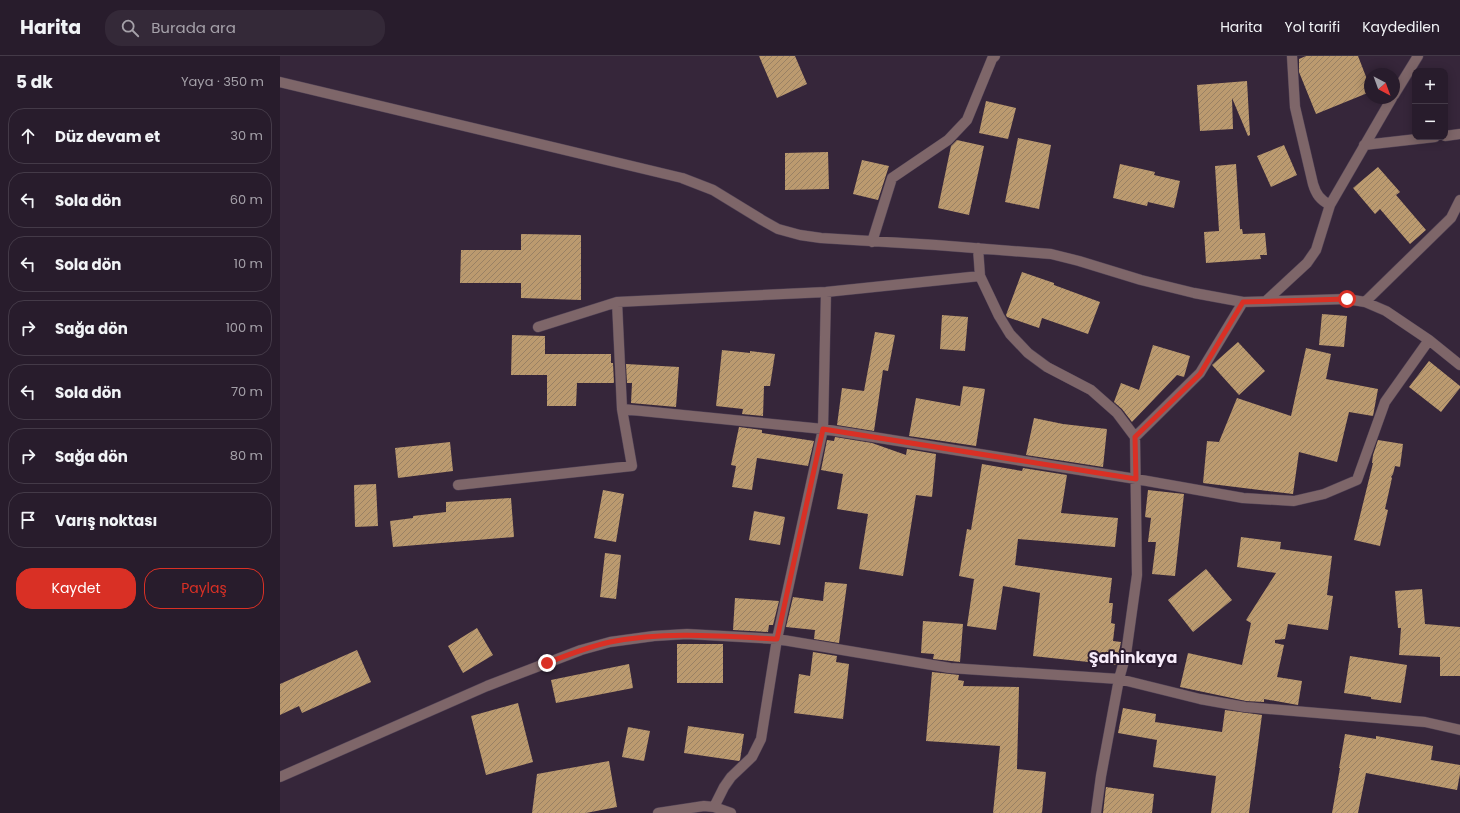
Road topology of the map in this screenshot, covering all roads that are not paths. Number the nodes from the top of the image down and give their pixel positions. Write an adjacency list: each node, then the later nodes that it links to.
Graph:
1 (995, 56): 13 (street)
2 (1292, 56): 12 (street)
3 (1418, 56): 5 (street)
4 (280, 82): 13 (street)
5 (1400, 85)
6 (1388, 104): 10 (street)
7 (1460, 134): 8 (street)
8 (1448, 136)
9 (1412, 140): 10 (street)
10 (1364, 145): 12 (street)
11 (1460, 200): 20 (street)
12 (1330, 205): 17 (street)
13 (872, 242): 14 (street)
14 (978, 248): 15 (street); 19 (street)
15 (980, 276): 16 (street); 26 (street)
16 (826, 292): 18 (street); 25 (street)
17 (1266, 301): 19 (street); 20 (street)
18 (617, 302): 21 (street); 24 (street)
19 (1243, 302): 26 (street)
20 (1365, 302): 22 (street)
21 (538, 327)
22 (1429, 340): 23 (street); 27 (street)
23 (1460, 365)
24 (622, 409): 25 (street); 28 (street)
25 (823, 429): 27 (street); 29 (street)
26 (1135, 437): 27 (street)
27 (1136, 479): 30 (street)
28 (458, 485)
29 (777, 639): 30 (street); 32 (street); 33 (street)
30 (1119, 679): 31 (street); 36 (street)
31 (1460, 730)
32 (280, 776)
33 (714, 807): 34 (street); 35 (street)
34 (658, 813)
35 (731, 813)
36 (1096, 813)

